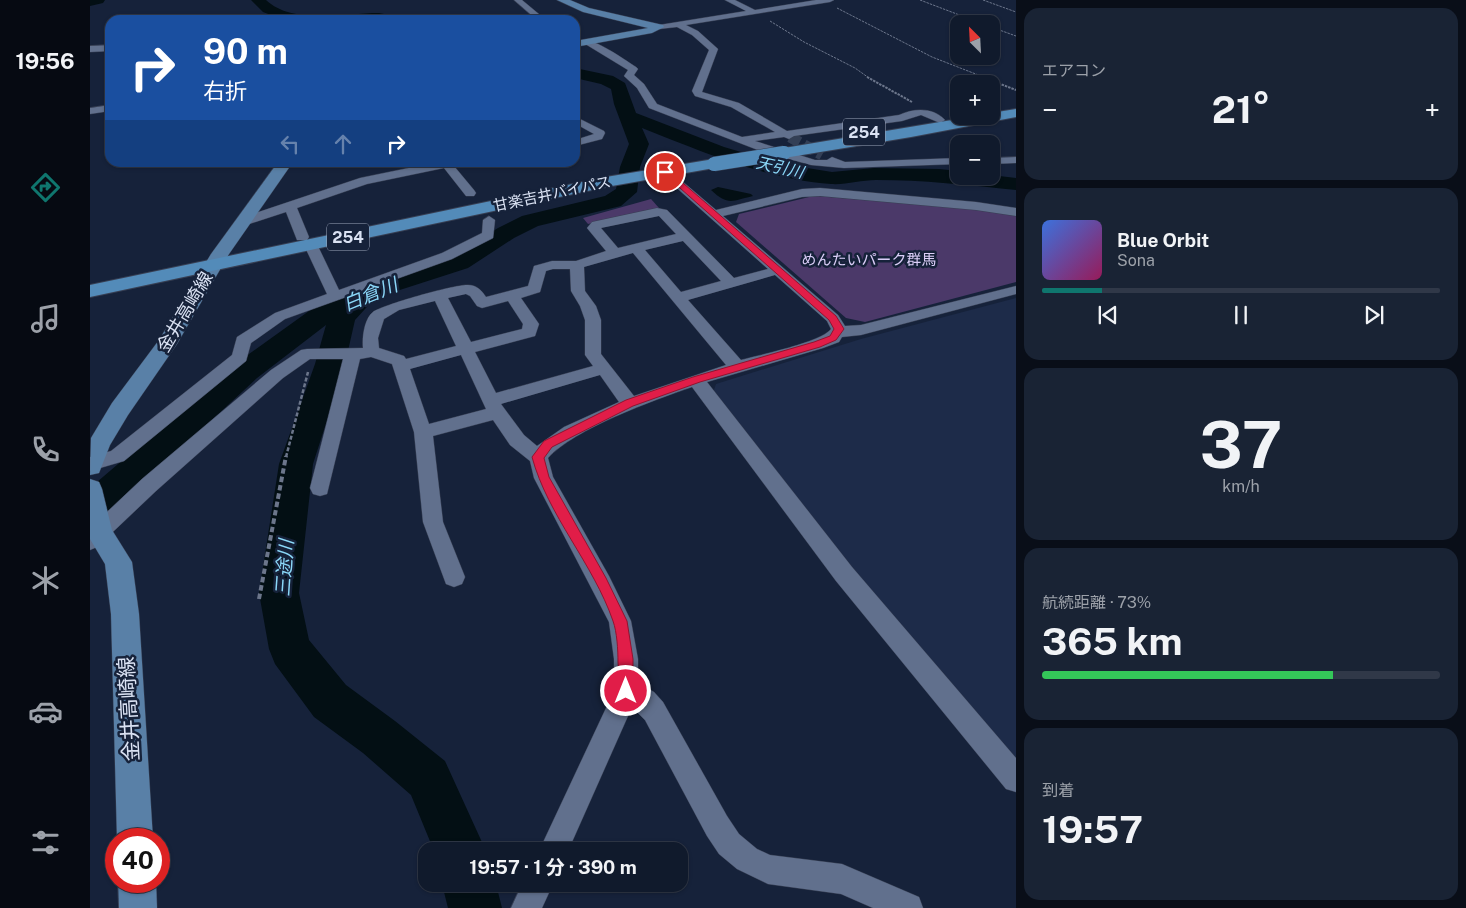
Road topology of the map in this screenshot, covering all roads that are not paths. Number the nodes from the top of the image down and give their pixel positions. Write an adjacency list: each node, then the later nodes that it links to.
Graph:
1 (518, 0): 6 (street)
2 (562, 0): 8 (main road)
3 (729, 0): 5 (street)
4 (827, 1): 5 (street)
5 (754, 12): 7 (street)
6 (536, 15)
7 (678, 24): 8 (street); 12 (street)
8 (659, 28): 9 (main road)
9 (580, 43): 13 (street)
10 (105, 48): 11 (street)
11 (90, 49)
12 (725, 101): 13 (street); 21 (street)
13 (653, 106): 22 (street)
14 (105, 109): 16 (street)
15 (1000, 110): 17 (highway, 甘楽吉井バイパス / 254)
16 (90, 111)
17 (1015, 111): 26 (highway, 甘楽吉井バイパス / 254, bridge)
18 (950, 118): 19 (highway, 甘楽吉井バイパス / 254)
19 (940, 120): 21 (street); 26 (highway, 甘楽吉井バイパス / 254)
20 (580, 122): 23 (street)
21 (788, 135): 22 (street)
22 (741, 140): 29 (street)
23 (580, 142)
24 (822, 155): 29 (street)
25 (1016, 160): 28 (street)
26 (707, 161): 33 (highway, 甘楽吉井バイパス / 254)
27 (950, 161): 29 (street)
28 (1000, 161)
29 (844, 165)
30 (282, 167): 39 (main road, 金井高崎線)
31 (436, 167): 35 (street)
32 (454, 167): 34 (street)
33 (652, 171): 37 (street); 41 (highway, 甘楽吉井バイパス / 254)
34 (470, 193)
35 (290, 206): 39 (street); 41 (street)
36 (1016, 212): 37 (street)
37 (714, 214): 46 (street)
38 (489, 220): 51 (street)
39 (243, 222): 44 (main road, 金井高崎線)
40 (686, 236): 42 (street); 43 (street); 48 (street)
41 (306, 241): 44 (highway, 甘楽吉井バイパス / 254); 51 (street)
42 (636, 248): 43 (street); 54 (street)
43 (615, 253): 45 (street)
44 (216, 260): 47 (highway, 甘楽吉井バイパス / 254); 50 (highway, 甘楽吉井バイパス / 254); 67 (main road, 金井高崎線)
45 (578, 265): 53 (street); 61 (street)
46 (778, 270): 48 (street); 55 (street)
47 (90, 281)
48 (730, 282): 54 (street)
49 (1016, 290): 55 (street)
50 (90, 291)
51 (335, 296): 67 (street)
52 (440, 296): 53 (street); 56 (street); 57 (street)
53 (512, 296): 56 (street)
54 (677, 298): 60 (street)
55 (837, 332): 60 (street)
56 (465, 349): 59 (street); 64 (street)
57 (355, 353): 58 (street); 59 (street); 68 (street)
58 (314, 354): 70 (street)
59 (401, 366): 65 (street)
60 (737, 367): 62 (street)
61 (602, 369): 63 (street); 64 (street)
62 (696, 380): 63 (street); 73 (street)
63 (630, 403): 66 (street)
64 (494, 407): 65 (street); 66 (street)
65 (423, 432): 71 (street)
66 (538, 457): 72 (street)
67 (91, 465)
68 (320, 488)
69 (90, 489): 70 (main road, 金井高崎線)
70 (96, 533): 74 (main road, 金井高崎線)
71 (454, 577)
72 (626, 691): 75 (street); 80 (street)
73 (1016, 779)
74 (135, 828)
75 (557, 842)
76 (534, 892): 79 (street)
77 (137, 893): 78 (main road)
78 (138, 908)
79 (526, 908)
80 (908, 908)

